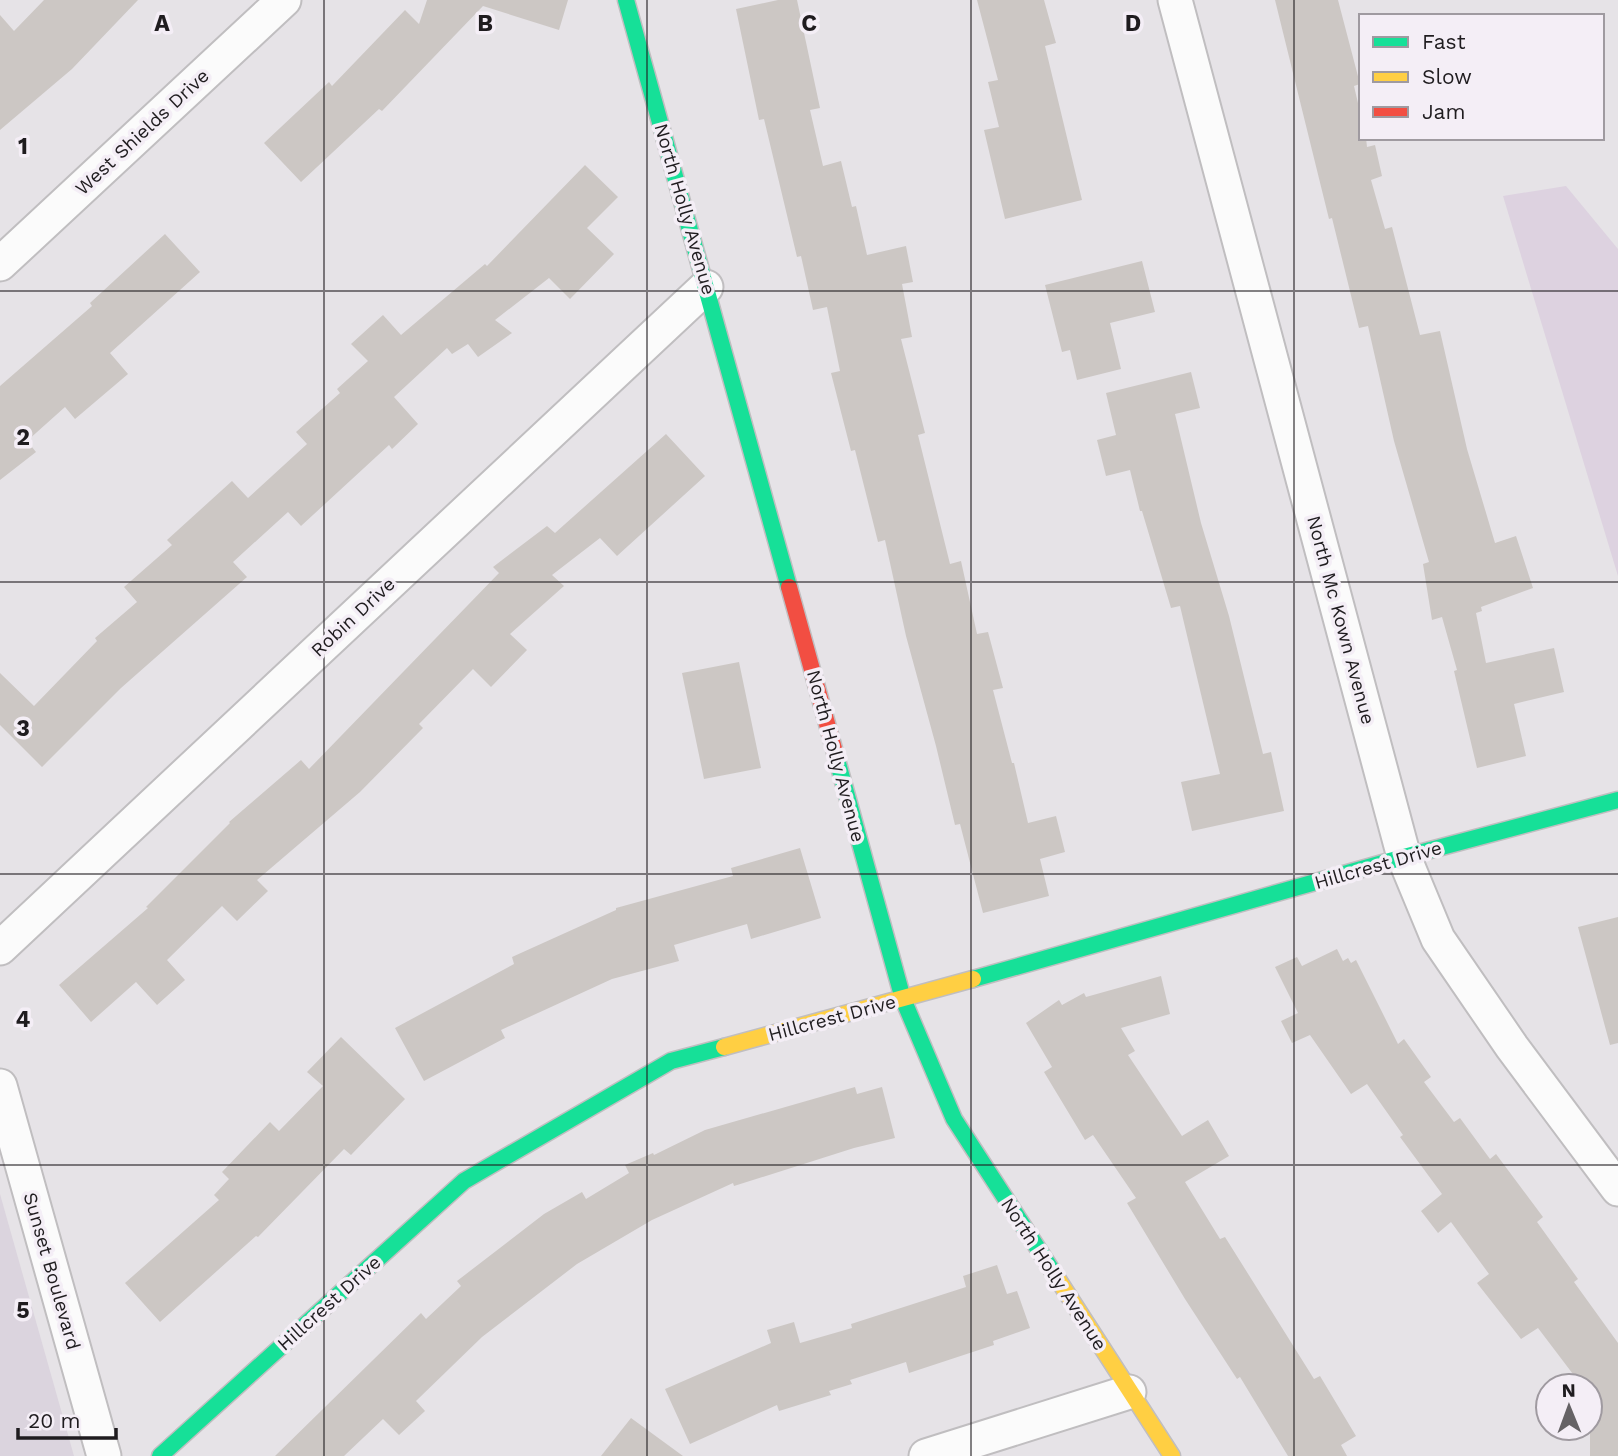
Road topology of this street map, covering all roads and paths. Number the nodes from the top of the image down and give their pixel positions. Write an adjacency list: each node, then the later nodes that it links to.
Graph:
1 (284, 0): 4 (street, West Shields Drive)
2 (626, 0): 5 (street, North Holly Avenue)
3 (1175, 0): 7 (street, North Mc Kown Avenue)
4 (0, 264)
5 (706, 287): 8 (street, Robin Drive); 9 (street, North Holly Avenue)
6 (1618, 800): 7 (street, Hillcrest Drive)
7 (1404, 857): 9 (street, Hillcrest Drive); 11 (street, North Mc Kown Avenue)
8 (0, 948)
9 (903, 999): 12 (street, North Holly Avenue); 14 (street, Hillcrest Drive)
10 (0, 1086): 13 (street, Sunset Boulevard)
11 (1618, 1189)
12 (1129, 1392): 15 (street); 16 (street, North Holly Avenue)
13 (104, 1456)
14 (160, 1456)
15 (926, 1456)
16 (1172, 1456)

